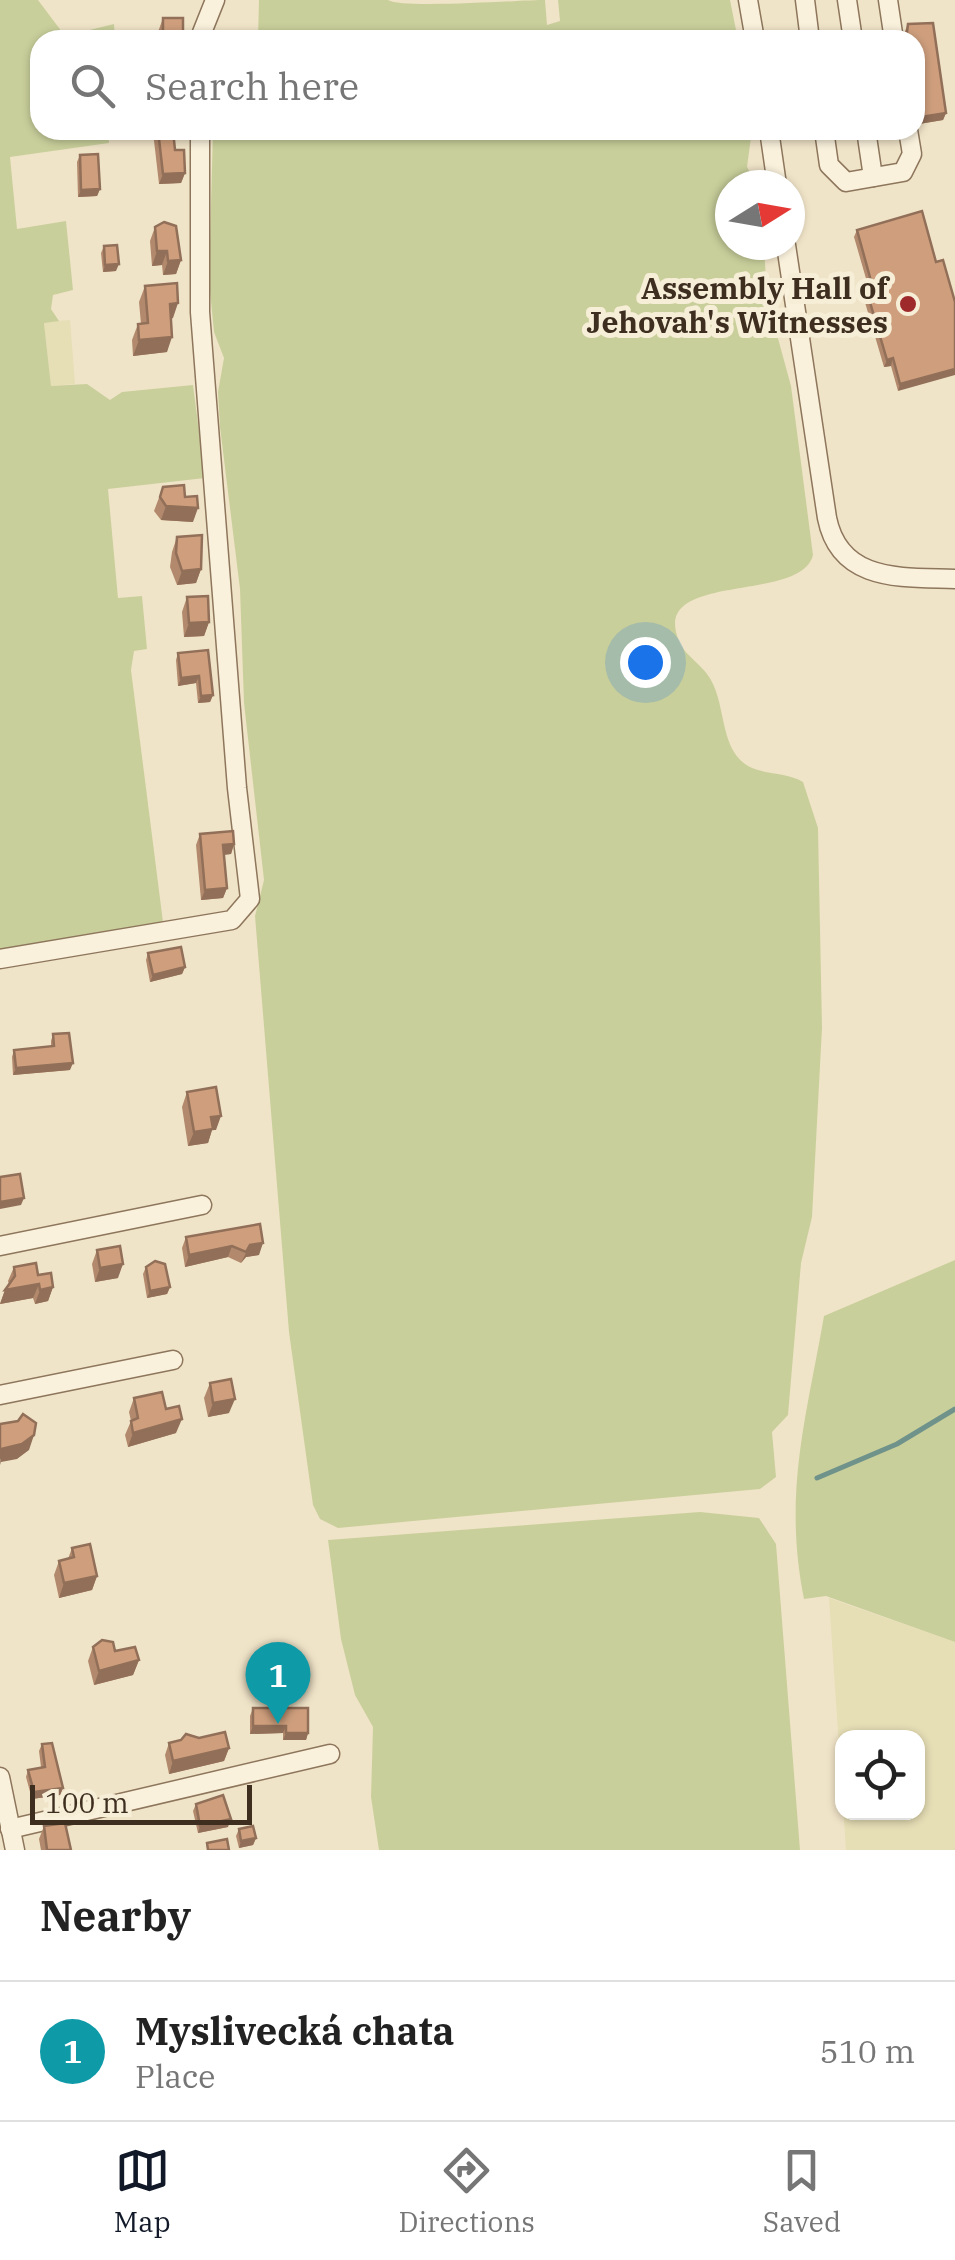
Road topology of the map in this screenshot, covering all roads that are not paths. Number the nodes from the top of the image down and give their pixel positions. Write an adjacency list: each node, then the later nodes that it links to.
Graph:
1 (215, 0): 6 (street)
2 (748, 0): 7 (street)
3 (805, 0): 8 (street)
4 (847, 0): 9 (street)
5 (888, 0): 10 (street)
6 (203, 30)
7 (754, 30)
8 (809, 30)
9 (852, 30)
10 (892, 30)
11 (200, 140): 20 (street)
12 (770, 140): 16 (street)
13 (825, 140): 17 (street)
14 (867, 140): 17 (street)
15 (910, 140): 17 (street)
16 (775, 170)
17 (873, 177)
18 (788, 260): 19 (street)
19 (955, 579)
20 (0, 959)
21 (202, 1205): 22 (street)
22 (0, 1246)
23 (172, 1360): 24 (street)
24 (0, 1395)
25 (330, 1754): 27 (street)
26 (0, 1777): 27 (street)
27 (10, 1829): 28 (street)
28 (15, 1850)

